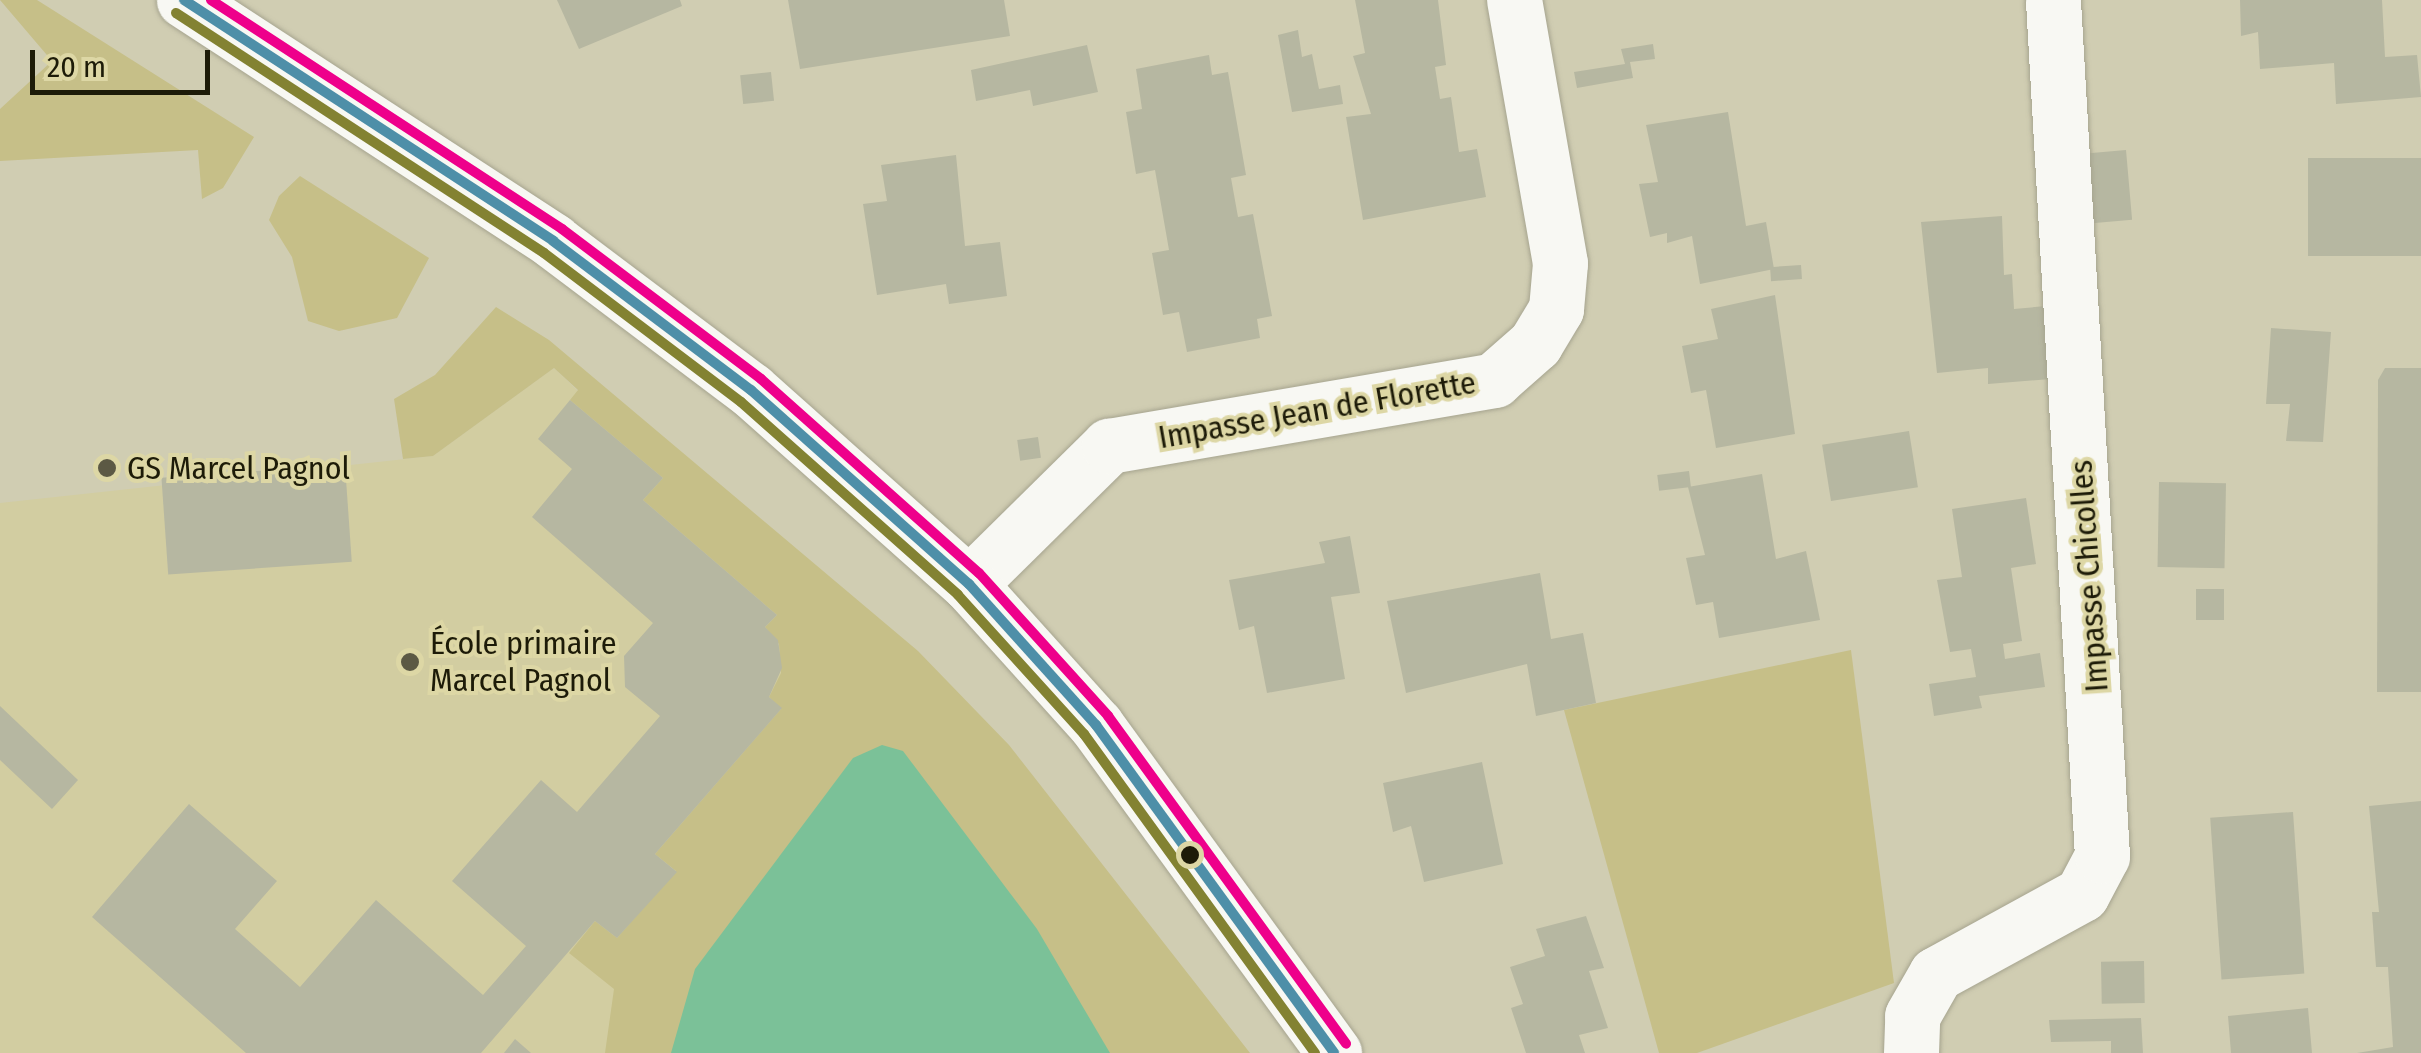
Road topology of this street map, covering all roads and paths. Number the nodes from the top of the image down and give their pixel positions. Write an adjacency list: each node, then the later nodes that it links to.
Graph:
1 (184, 0): 4 (street)
2 (1514, 0): 4 (street, Impasse Jean de Florette)
3 (2053, 0): 6 (street, Impasse Chicolles)
4 (969, 584): 5 (street)
5 (1334, 1053)
6 (1911, 1053)

